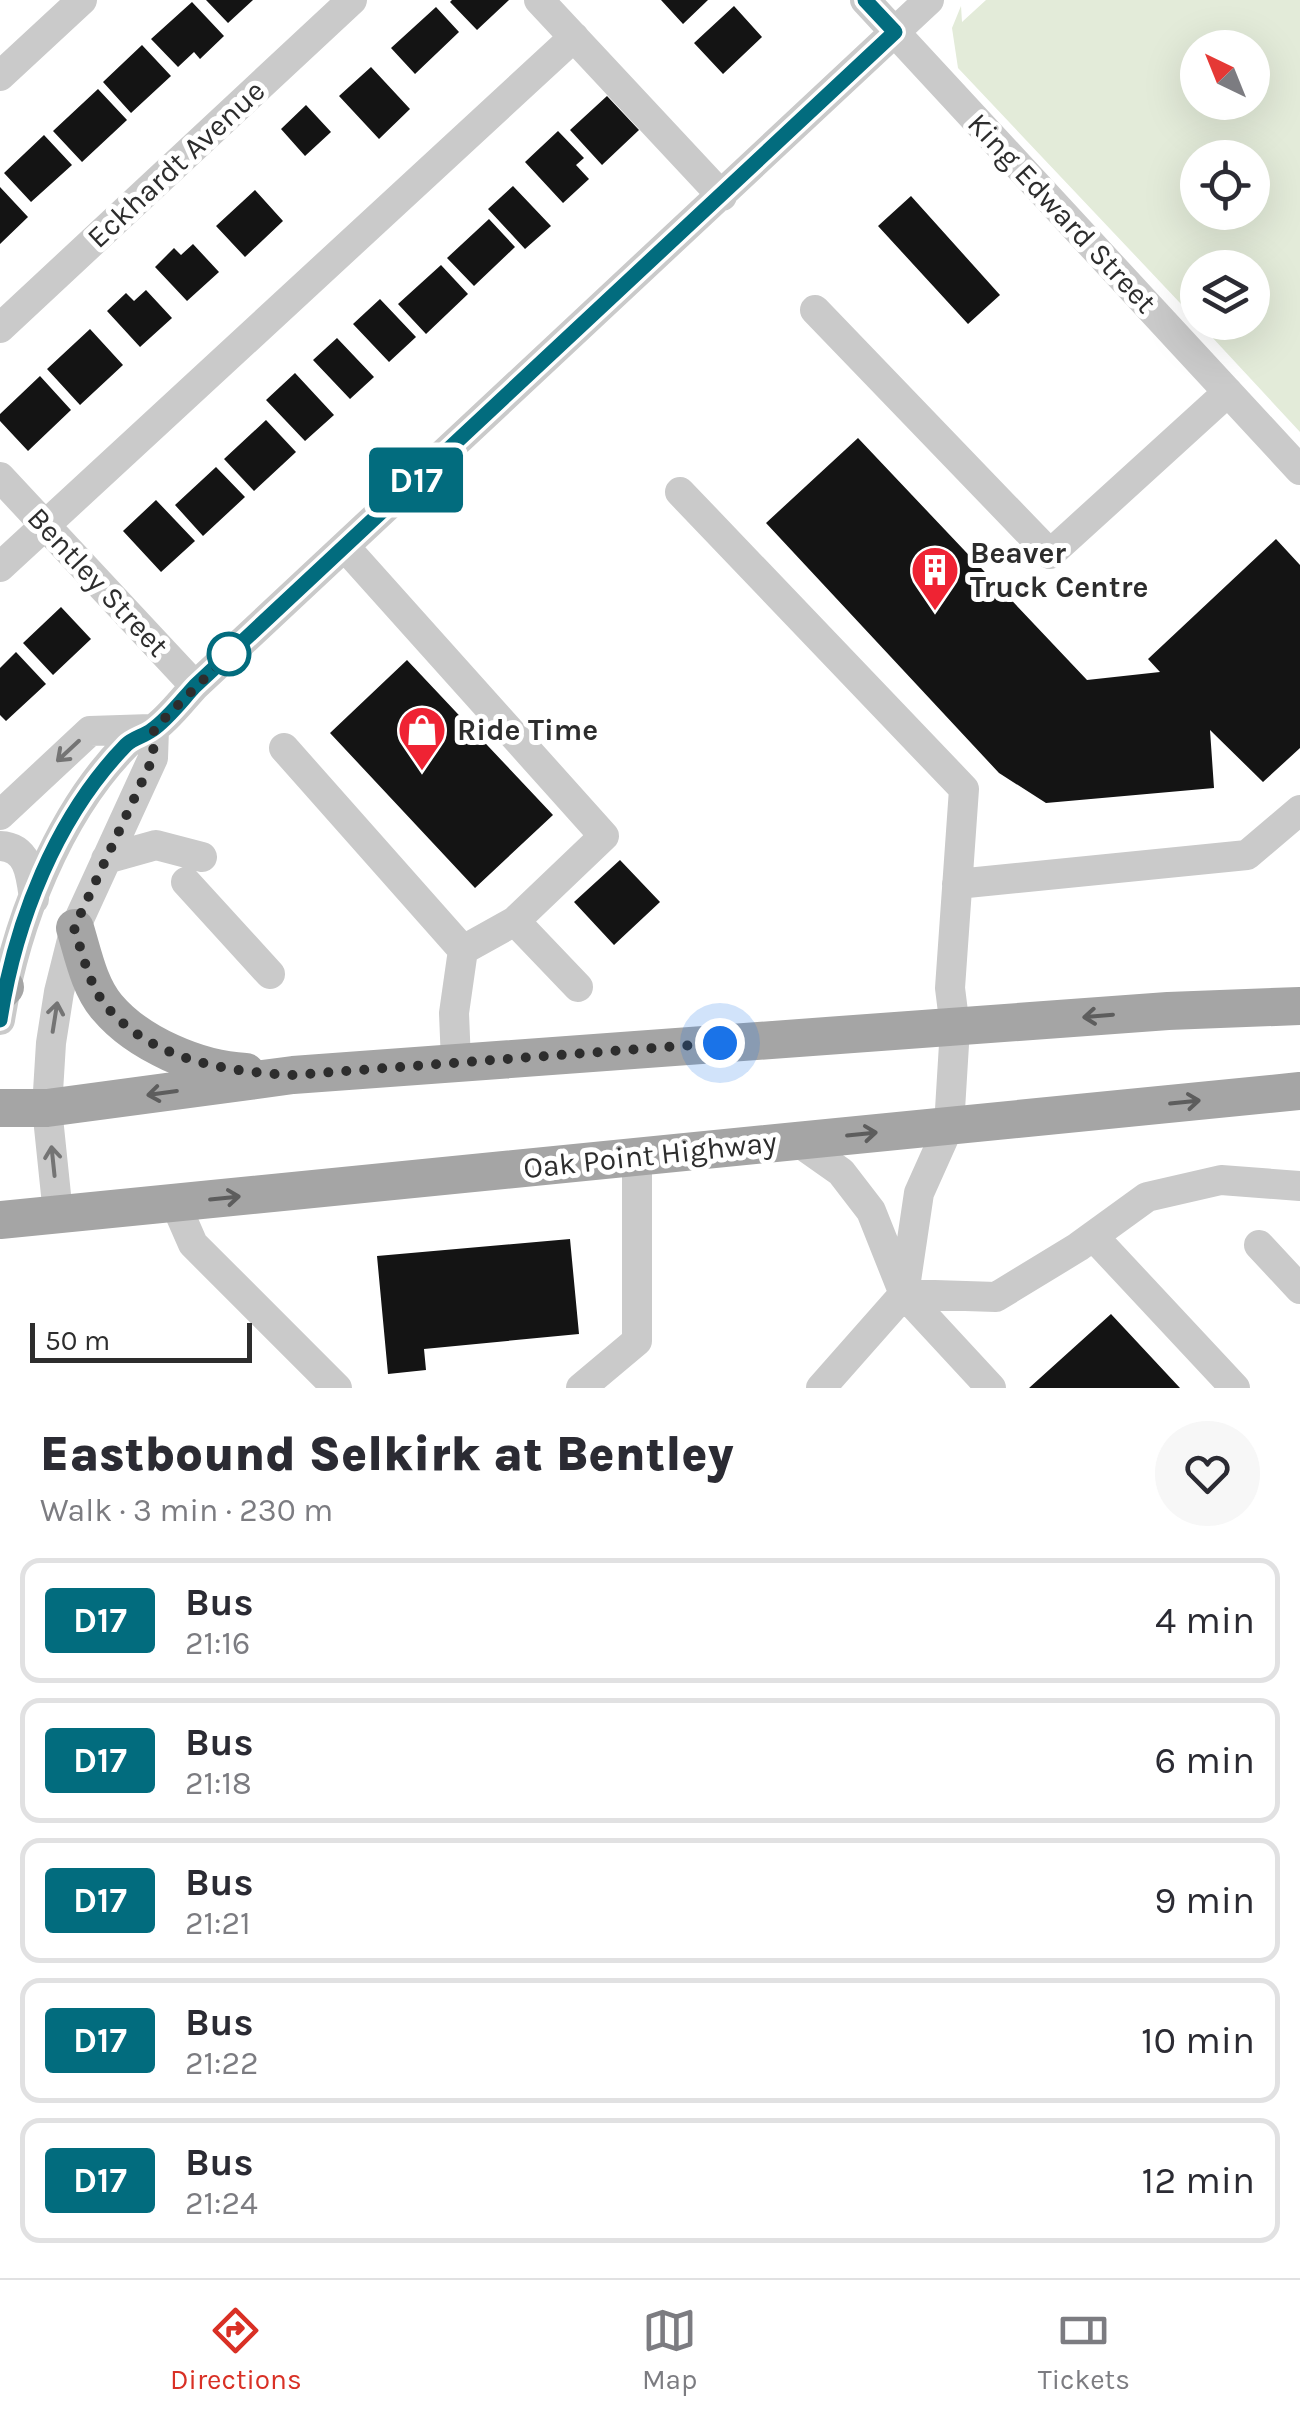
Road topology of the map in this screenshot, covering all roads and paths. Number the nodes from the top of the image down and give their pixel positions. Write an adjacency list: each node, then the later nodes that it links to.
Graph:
1 (82, 0): 8 (street)
2 (352, 0): 11 (street, Eckhardt Avenue)
3 (539, 0): 7 (street)
4 (865, 0): 6 (street, King Edward Street)
5 (929, 0): 6 (street)
6 (895, 32): 9 (street); 12 (street, King Edward Street)
7 (574, 37): 9 (street); 16 (street)
8 (0, 76)
9 (722, 196): 17 (street)
10 (815, 310): 12 (street)
11 (0, 328)
12 (1228, 392): 13 (street, King Edward Street)
13 (1300, 470)
14 (0, 477): 16 (street, Bentley Street)
15 (680, 492): 26 (street)
16 (45, 525): 18 (street); 19 (street, Bentley Street)
17 (345, 546): 19 (street); 28 (street)
18 (0, 567)
19 (195, 686): 20 (street)
20 (154, 729): 23 (street, one-way to 23); 25 (street); 27 (street)
21 (284, 748): 30 (street)
22 (1300, 810): 26 (street)
23 (0, 815)
24 (0, 846): 27 (street)
25 (106, 859): 29 (street); 31 (street)
26 (957, 884): 35 (street)
27 (34, 900): 33 (street)
28 (515, 921): 30 (street); 32 (street)
29 (74, 928): 37 (main road); 40 (street, one-way to 29)
30 (463, 950): 36 (street)
31 (270, 974)
32 (578, 986)
33 (2, 1000)
34 (1300, 1006): 35 (main road, one-way to 35)
35 (955, 1028): 36 (main road); 41 (street)
36 (456, 1062): 37 (main road)
37 (293, 1075): 40 (main road, one-way to 40)
38 (1300, 1091): 41 (main road, Oak Point Highway, one-way to 38)
39 (0, 1108): 40 (main road)
40 (47, 1108): 46 (street, one-way to 40)
41 (949, 1126): 42 (main road, Oak Point Highway, one-way to 41); 51 (street)
42 (798, 1141): 43 (main road, Oak Point Highway); 51 (street)
43 (637, 1157): 45 (main road, Oak Point Highway, one-way to 43); 53 (street)
44 (1300, 1186): 48 (street)
45 (176, 1203): 46 (main road, Oak Point Highway); 52 (street)
46 (58, 1214): 47 (main road, Oak Point Highway)
47 (0, 1220)
48 (1092, 1236): 51 (street); 56 (street)
49 (1259, 1244): 50 (street)
50 (1300, 1289)
51 (904, 1294): 54 (street); 55 (street)
52 (337, 1388)
53 (581, 1388)
54 (821, 1388)
55 (990, 1388)
56 (1235, 1388)

